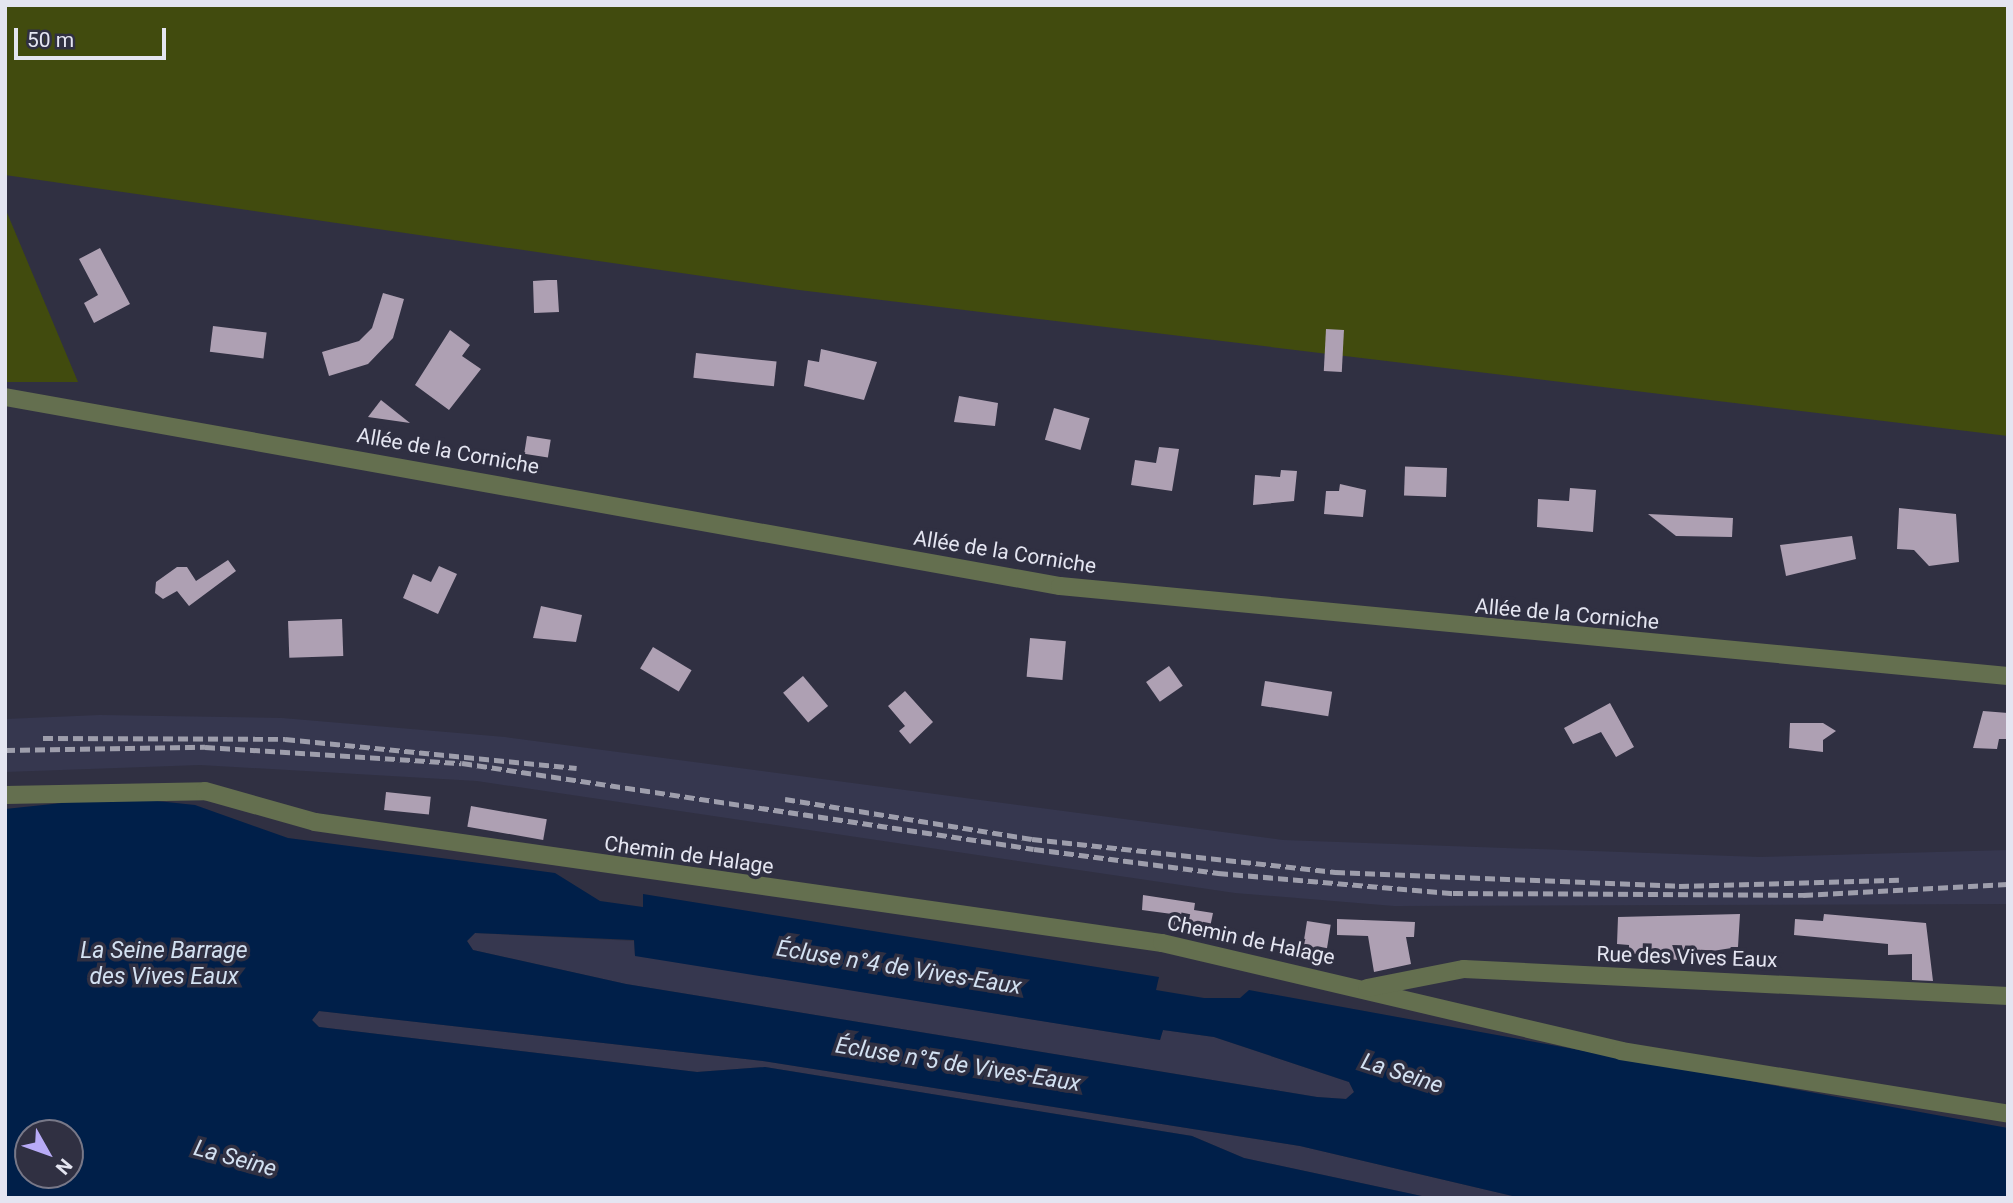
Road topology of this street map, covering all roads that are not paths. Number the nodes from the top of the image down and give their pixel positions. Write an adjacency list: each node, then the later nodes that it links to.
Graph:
1 (5, 397): 2 (street, Allée de la Corniche)
2 (2008, 676)
3 (5, 795): 4 (street, Chemin de Halage)
4 (1366, 988): 5 (street, Rue des Vives Eaux); 6 (street, Chemin de Halage)
5 (2008, 996)
6 (2008, 1114)

